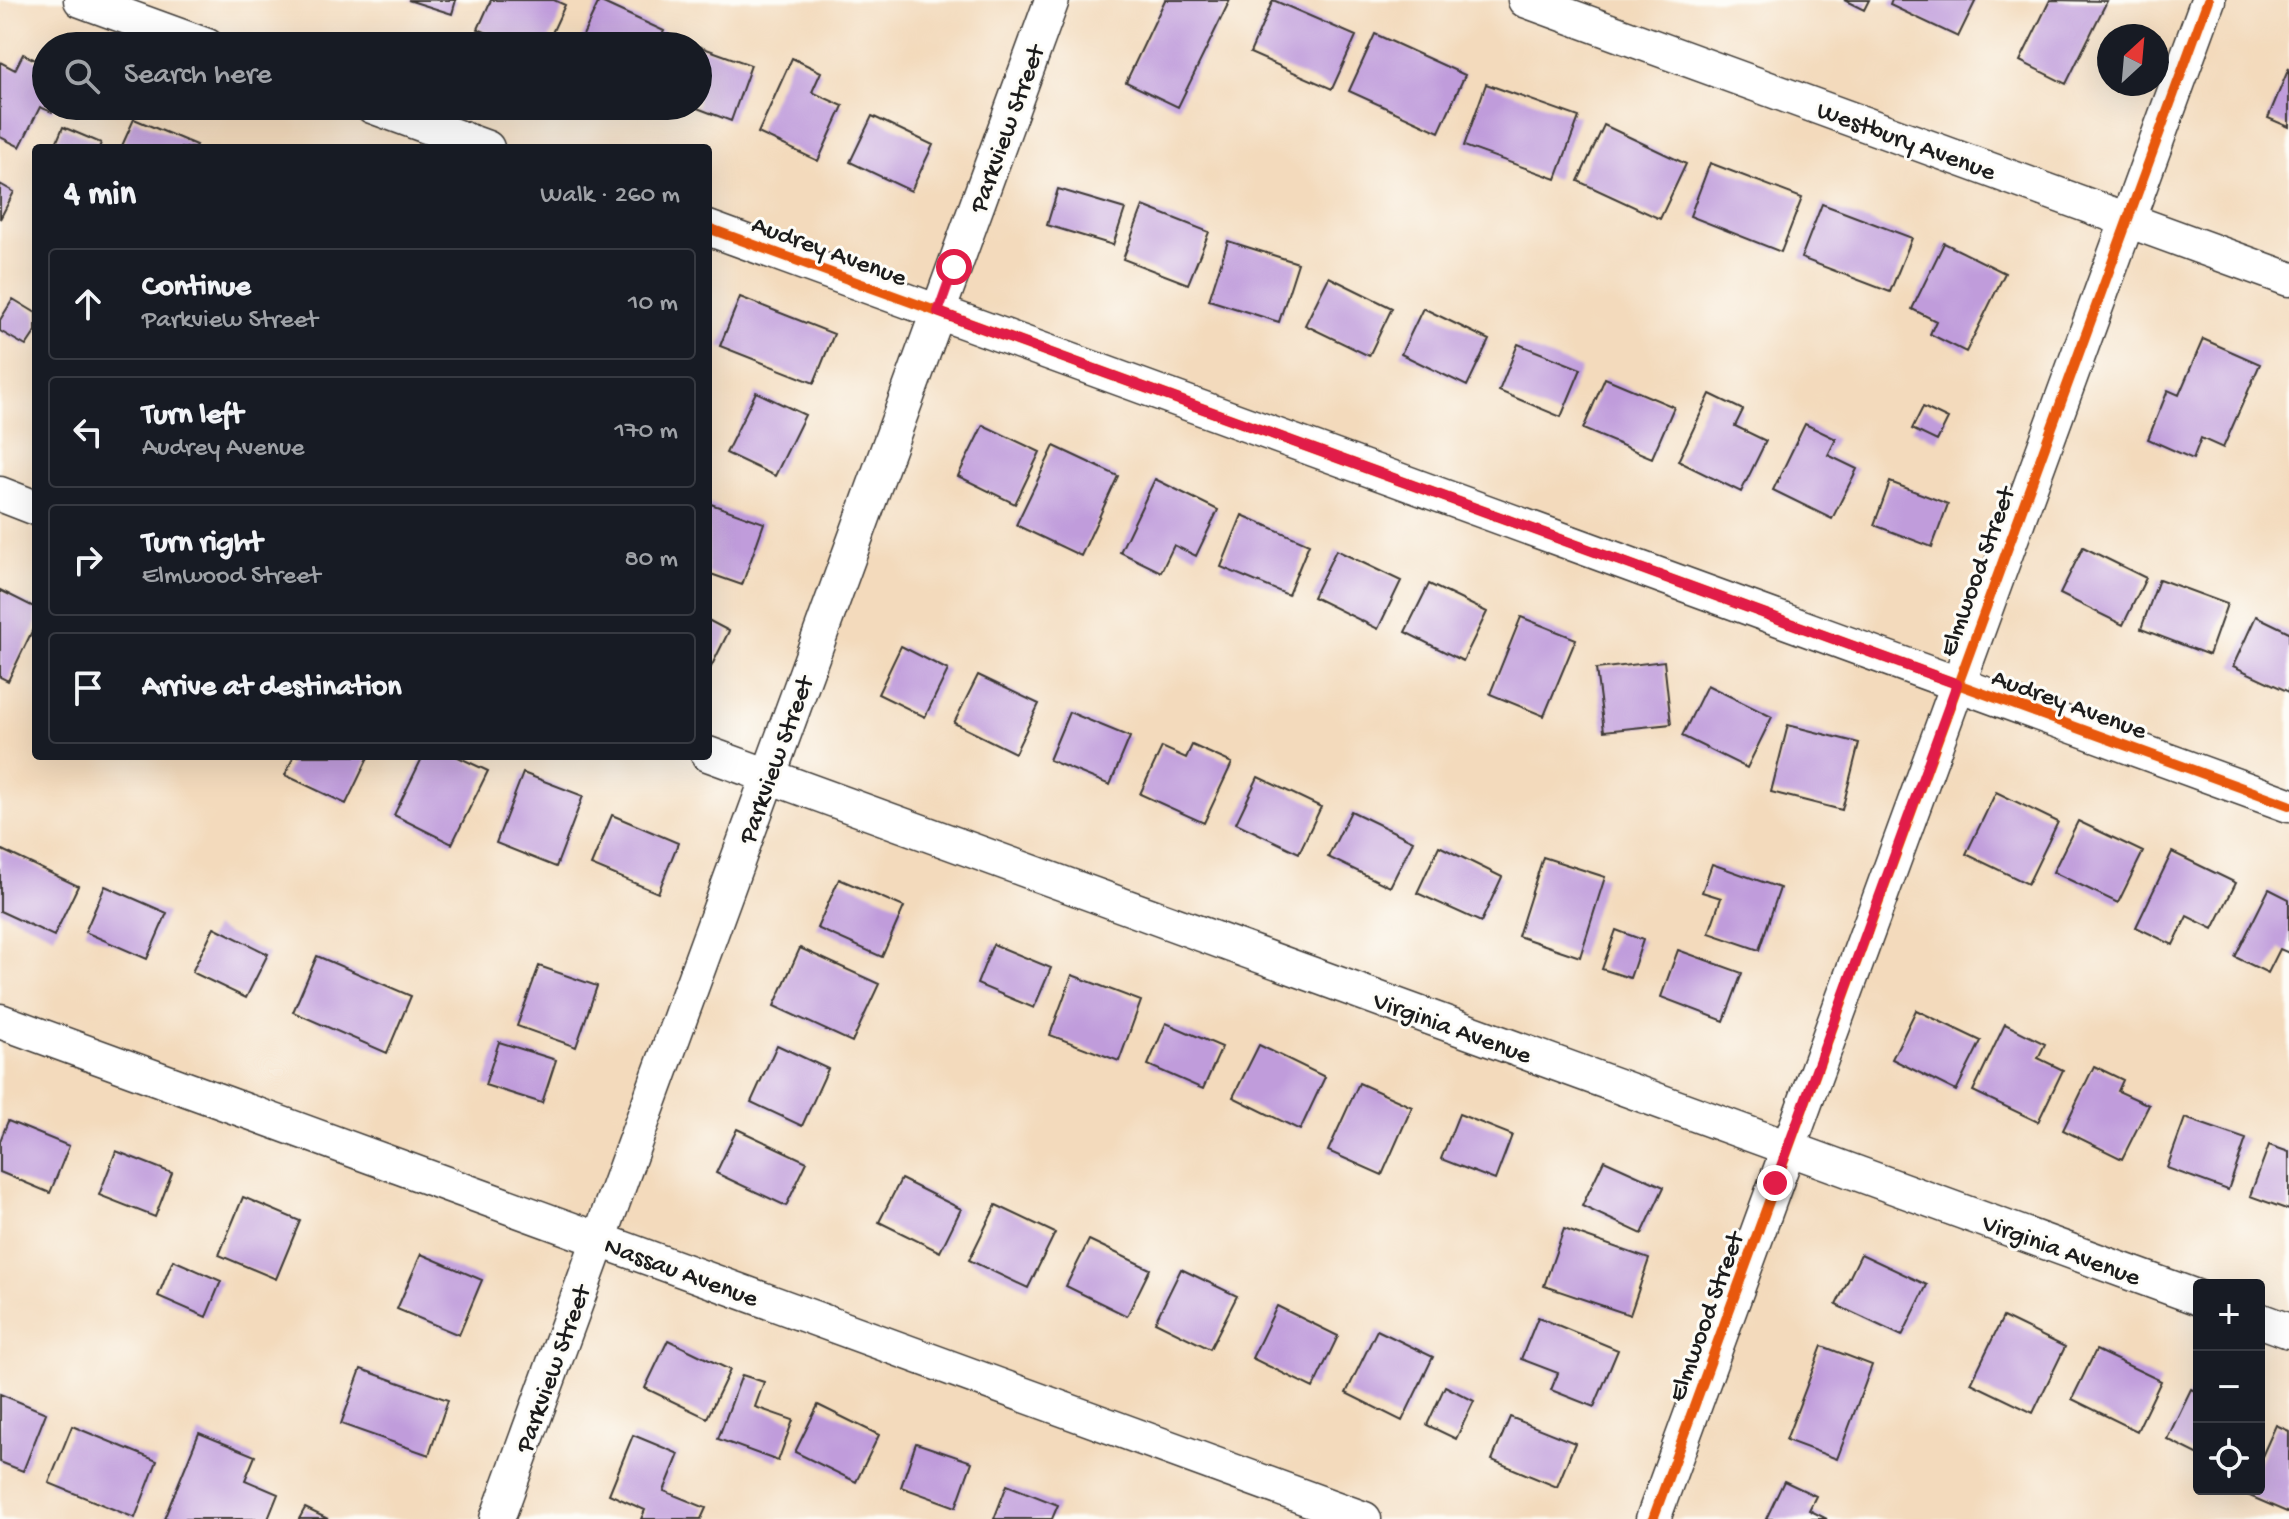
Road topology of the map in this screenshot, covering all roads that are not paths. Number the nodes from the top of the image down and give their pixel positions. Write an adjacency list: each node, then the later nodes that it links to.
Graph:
1 (81, 0): 5 (street)
2 (1052, 0): 11 (street, Parkview Street)
3 (1525, 0): 8 (street, Westbury Avenue)
4 (2208, 0): 8 (street, Elmwood Street)
5 (169, 32)
6 (410, 120): 7 (street)
7 (476, 144)
8 (2127, 220): 10 (street, Westbury Avenue); 14 (street, Elmwood Street)
9 (712, 229): 11 (street, Audrey Avenue)
10 (2289, 279)
11 (938, 312): 14 (street, Audrey Avenue); 16 (street, Parkview Street)
12 (0, 494): 13 (street)
13 (32, 506)
14 (1957, 684): 17 (street, Audrey Avenue); 19 (street, Elmwood Street)
15 (712, 755): 16 (street, Virginia Avenue)
16 (768, 776): 19 (street, Virginia Avenue); 20 (street, Parkview Street)
17 (2289, 805)
18 (0, 1021): 20 (street, Nassau Avenue)
19 (1788, 1148): 21 (street, Virginia Avenue); 26 (street, Elmwood Street)
20 (599, 1239): 24 (street, Parkview Street); 25 (street, Nassau Avenue)
21 (2193, 1296)
22 (2265, 1322): 23 (street)
23 (2289, 1331)
24 (497, 1519)
25 (1364, 1519)
26 (1653, 1519)

